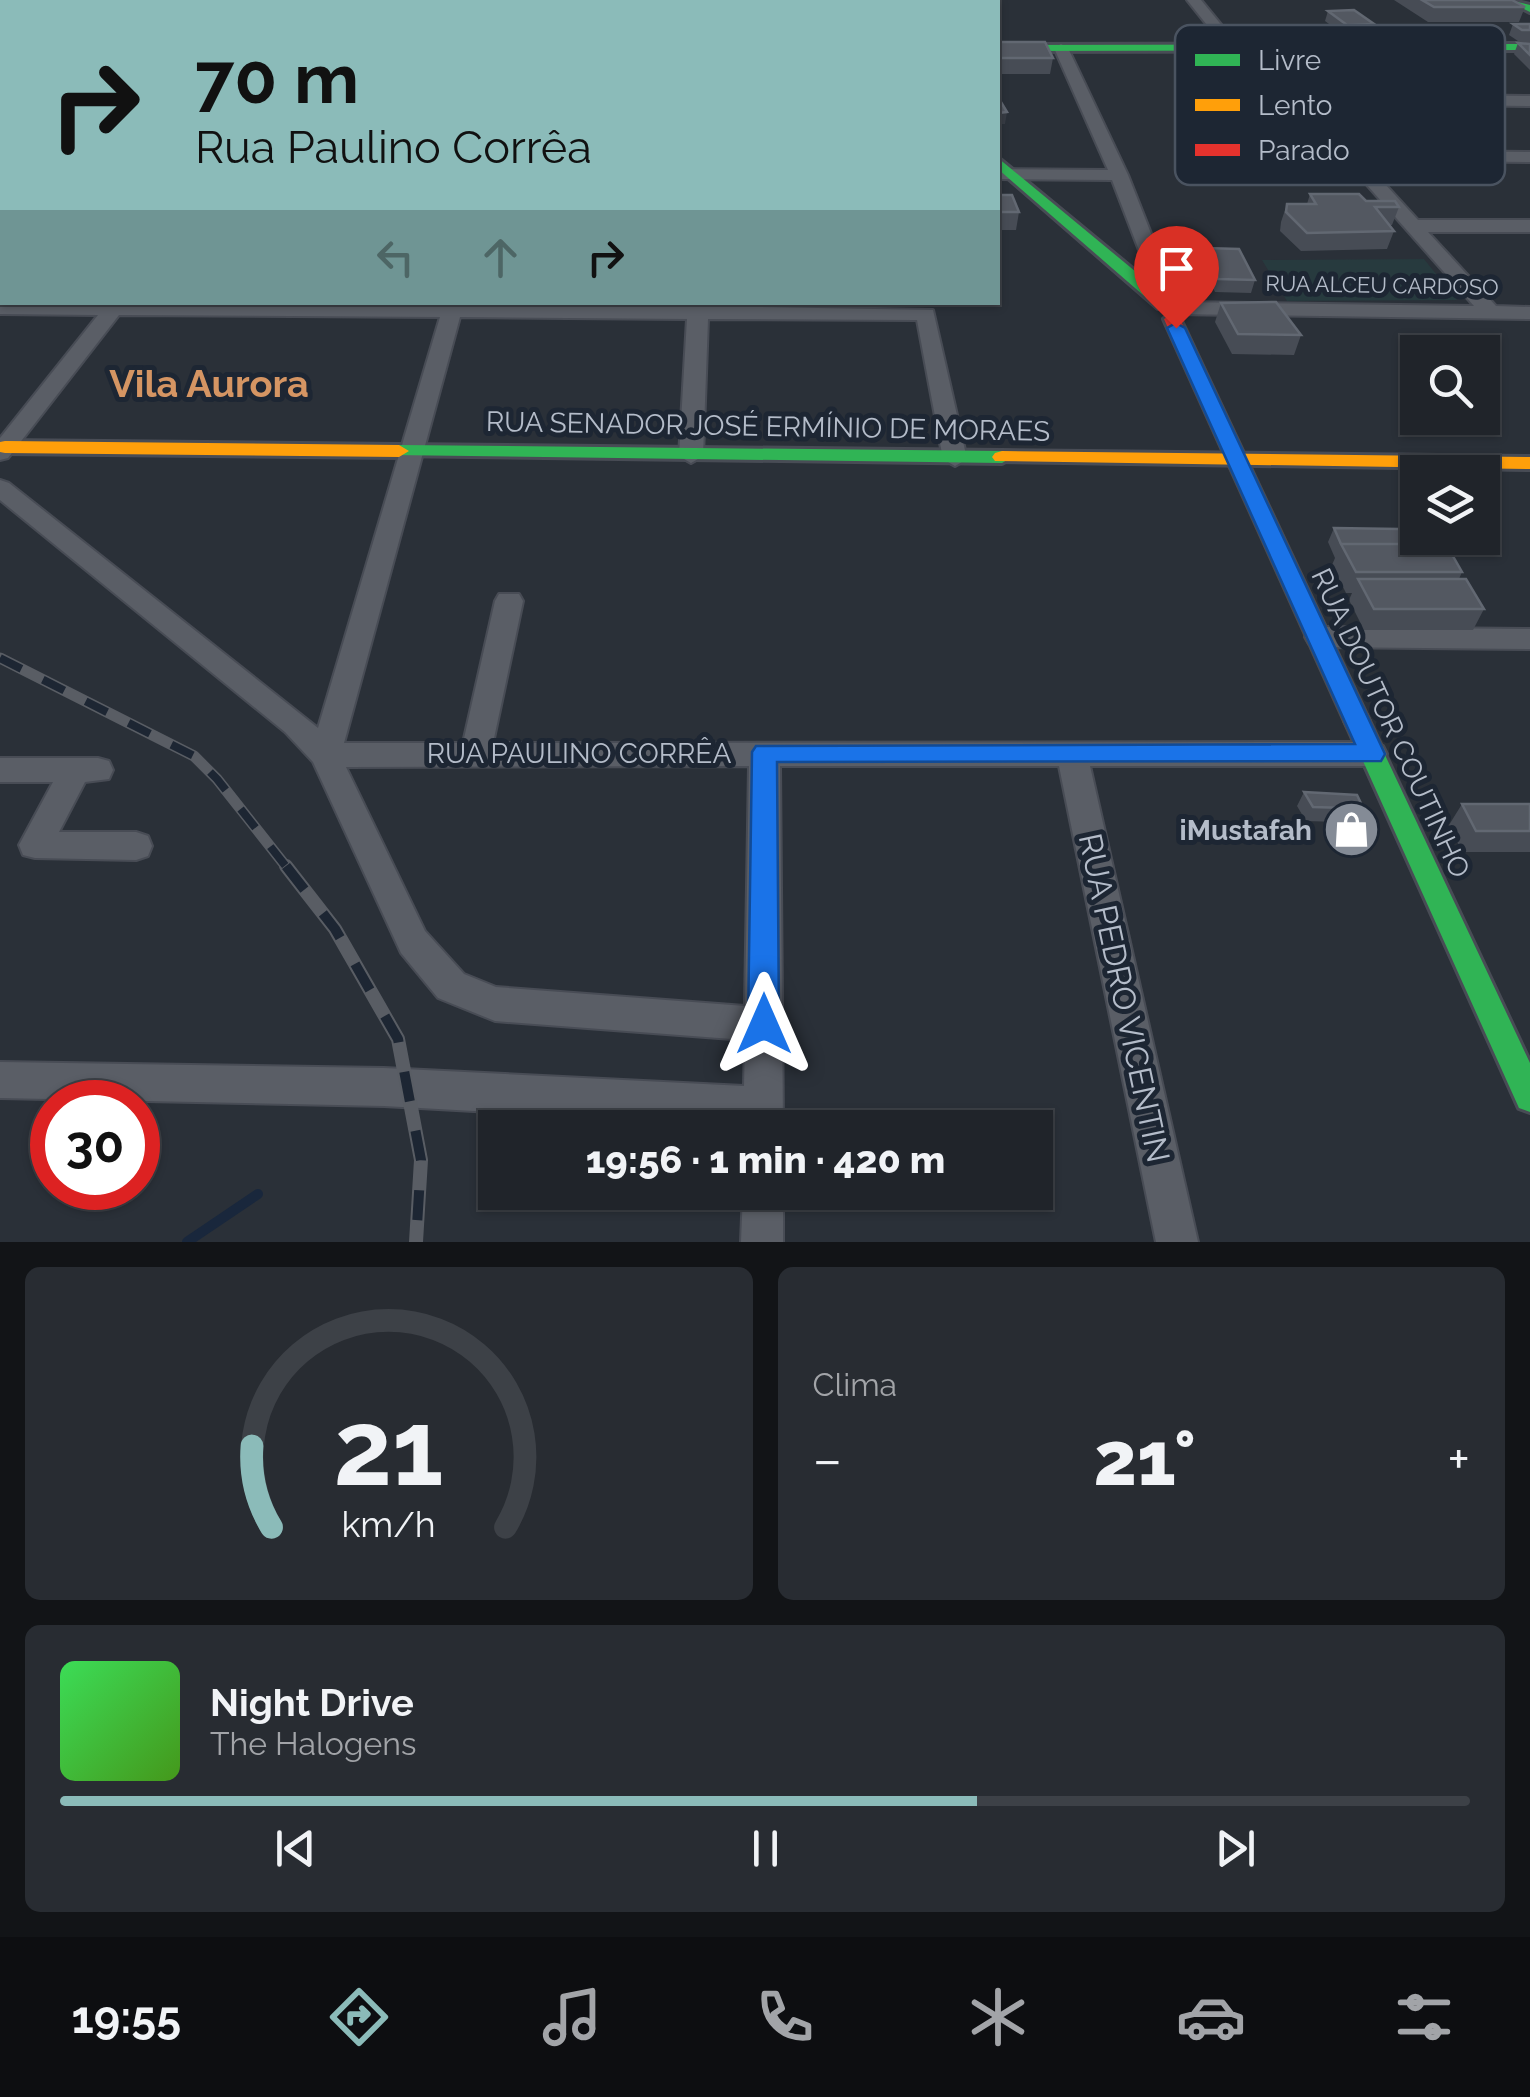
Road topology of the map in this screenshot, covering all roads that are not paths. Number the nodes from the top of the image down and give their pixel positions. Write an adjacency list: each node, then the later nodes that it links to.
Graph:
1 (1194, 0): 4 (street)
2 (1514, 0): 3 (street)
3 (1530, 9)
4 (1214, 25)
5 (1175, 47): 7 (street)
6 (1000, 48): 7 (street)
7 (1061, 48): 11 (street, RUA DOUTOR COUTINHO)
8 (1505, 101): 9 (street)
9 (1530, 101)
10 (1001, 174): 11 (street); 18 (street)
11 (1118, 175): 18 (street, RUA DOUTOR COUTINHO)
12 (1376, 185): 13 (street)
13 (1413, 226): 14 (street); 20 (street)
14 (1530, 226)
15 (453, 306): 17 (street); 19 (street); 23 (street)
16 (0, 308): 17 (street)
17 (114, 308): 22 (street)
18 (1165, 309): 20 (street, RUA ALCEU CARDOSO); 25 (street, RUA DOUTOR COUTINHO)
19 (698, 312): 24 (street); 26 (street)
20 (1490, 312): 21 (street, RUA ALCEU CARDOSO)
21 (1530, 313)
22 (3, 450): 23 (street, RUA SENADOR JOSÉ ERMÍNIO DE MORAES)
23 (410, 452): 24 (street, RUA SENADOR JOSÉ ERMÍNIO DE MORAES); 36 (street)
24 (691, 456): 26 (street, RUA SENADOR JOSÉ ERMÍNIO DE MORAES)
25 (1236, 458): 26 (street, RUA SENADOR JOSÉ ERMÍNIO DE MORAES); 27 (street, RUA SENADOR JOSÉ ERMÍNIO DE MORAES); 30 (street, RUA DOUTOR COUTINHO)
26 (955, 460)
27 (1530, 463)
28 (0, 488): 36 (street)
29 (510, 601): 32 (street)
30 (1318, 637): 31 (street); 37 (street, RUA DOUTOR COUTINHO)
31 (1530, 640)
32 (476, 752): 33 (street, RUA PAULINO CORRÊA); 34 (street, RUA PAULINO CORRÊA)
33 (765, 752): 35 (street, RUA PAULINO CORRÊA); 41 (street)
34 (408, 753): 36 (street, RUA PAULINO CORRÊA); 39 (street)
35 (1072, 753): 37 (street, RUA PAULINO CORRÊA); 48 (street, RUA PEDRO VICENTIN)
36 (325, 754): 39 (street)
37 (1372, 754): 43 (street, RUA DOUTOR COUTINHO)
38 (0, 770): 40 (street)
39 (348, 804): 41 (street)
40 (136, 846)
41 (764, 1024): 45 (street)
42 (0, 1080): 44 (street)
43 (1530, 1096)
44 (672, 1110)
45 (763, 1110)
46 (762, 1210): 47 (street)
47 (762, 1242)
48 (1177, 1242)

